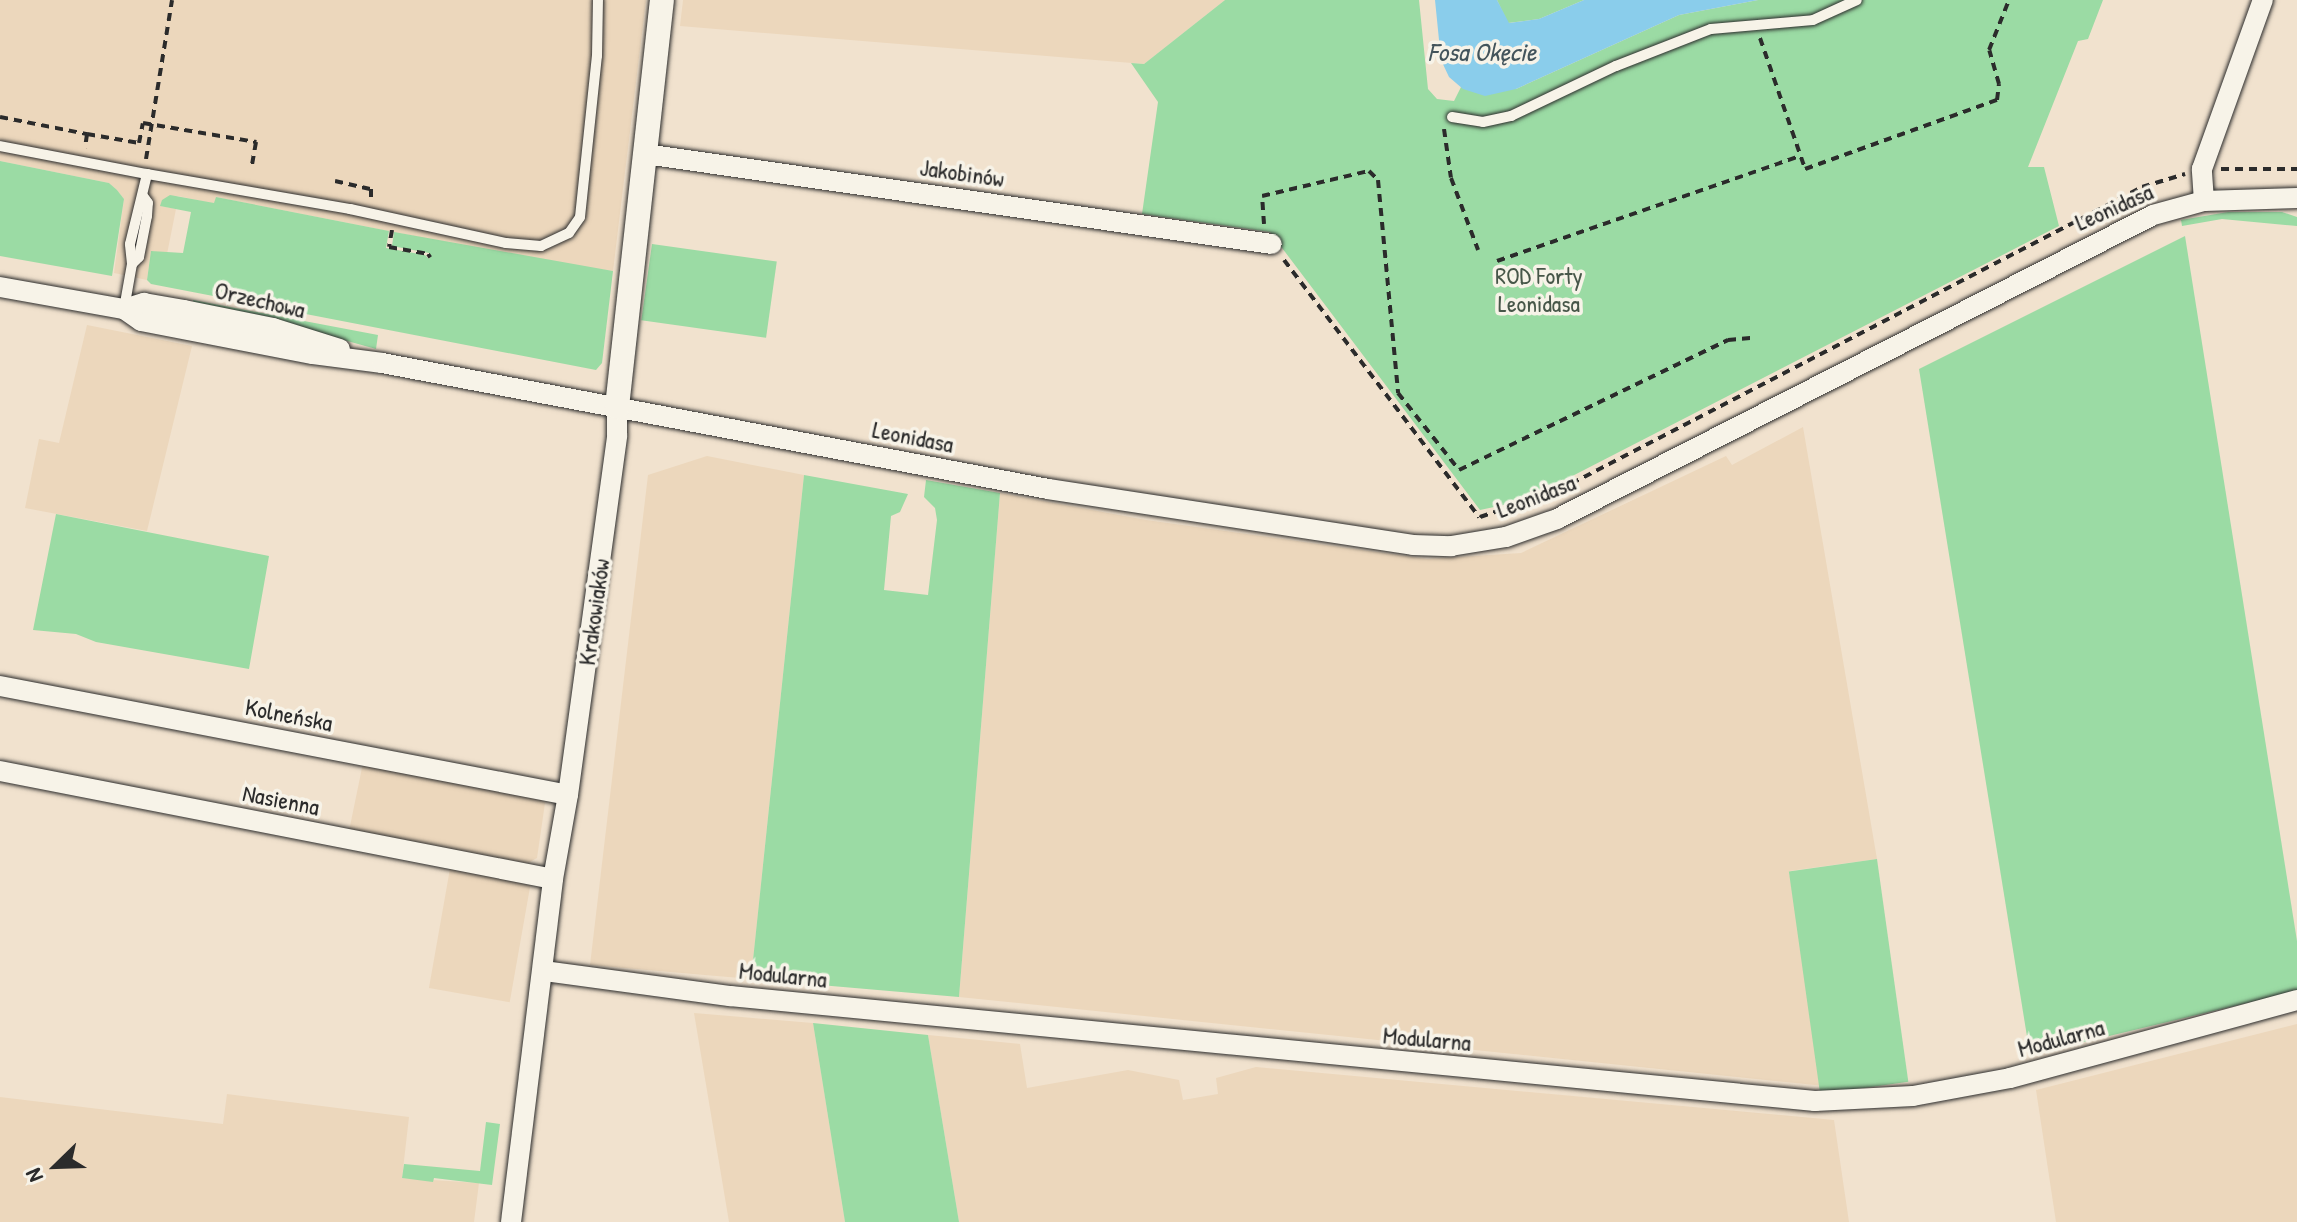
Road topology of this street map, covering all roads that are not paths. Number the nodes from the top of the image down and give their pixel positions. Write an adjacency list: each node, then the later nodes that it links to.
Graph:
1 (598, 0): 8 (lane)
2 (662, 0): 7 (street, Krakowiaków)
3 (1857, 0): 5 (lane)
4 (2263, 0): 10 (street)
5 (1457, 118)
6 (0, 146): 8 (lane)
7 (645, 154): 11 (street, Jakobinów); 14 (street, Krakowiaków)
8 (146, 174): 13 (lane)
9 (2297, 198): 10 (street, Leonidasa)
10 (2204, 201): 14 (street, Leonidasa)
11 (1268, 238)
12 (0, 287): 13 (street, Orzechowa)
13 (124, 309): 14 (street, Orzechowa)
14 (617, 407): 17 (street, Krakowiaków)
15 (0, 686): 17 (street, Kolneńska)
16 (0, 771): 18 (street, Nasienna)
17 (568, 795): 18 (street, Krakowiaków)
18 (553, 879): 19 (street, Krakowiaków)
19 (544, 971): 20 (street, Modularna); 21 (street, Krakowiaków)
20 (2297, 1000)
21 (511, 1222)

